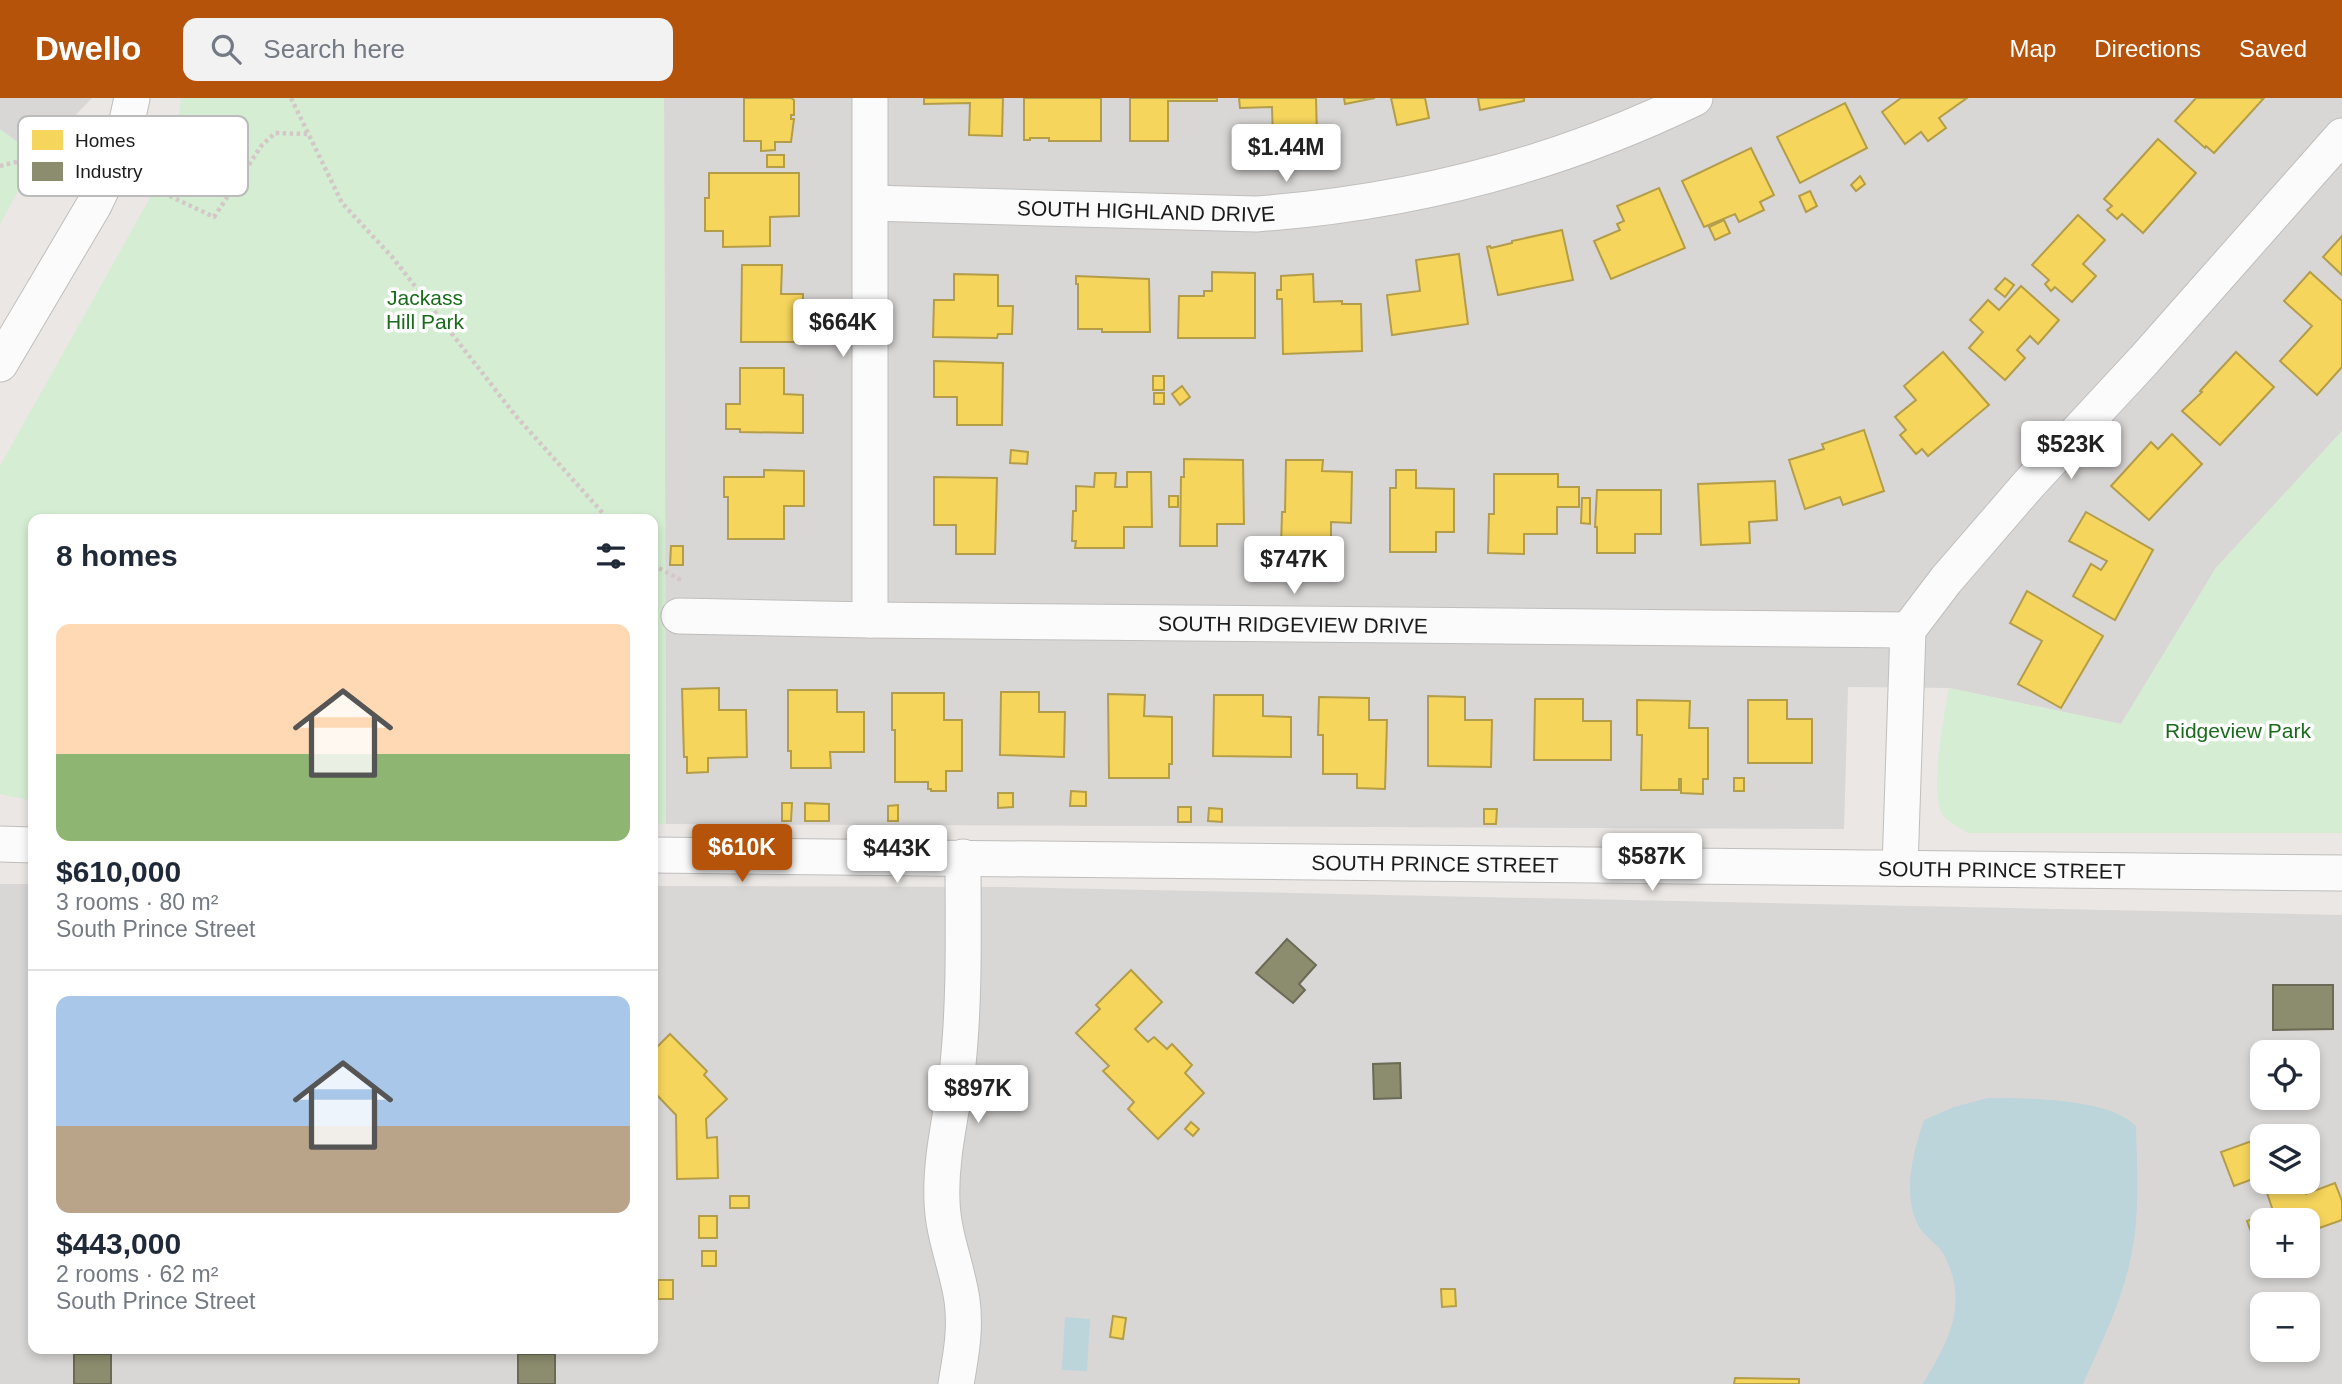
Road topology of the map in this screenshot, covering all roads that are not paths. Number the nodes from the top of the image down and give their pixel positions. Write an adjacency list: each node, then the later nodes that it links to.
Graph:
1 (870, 98): 5 (street)
2 (1695, 98): 5 (street, SOUTH HIGHLAND DRIVE)
3 (2342, 136): 9 (street)
4 (98, 196): 6 (street)
5 (872, 203): 8 (street)
6 (0, 364)
7 (679, 616): 8 (street, SOUTH RIDGEVIEW DRIVE)
8 (870, 620): 9 (street, SOUTH RIDGEVIEW DRIVE)
9 (1908, 630): 14 (street)
10 (0, 844): 11 (street)
11 (28, 845)
12 (658, 855): 13 (street, SOUTH PRINCE STREET)
13 (963, 857): 14 (street, SOUTH PRINCE STREET); 16 (street)
14 (1900, 868): 15 (street, SOUTH PRINCE STREET)
15 (2342, 873)
16 (956, 1384)

